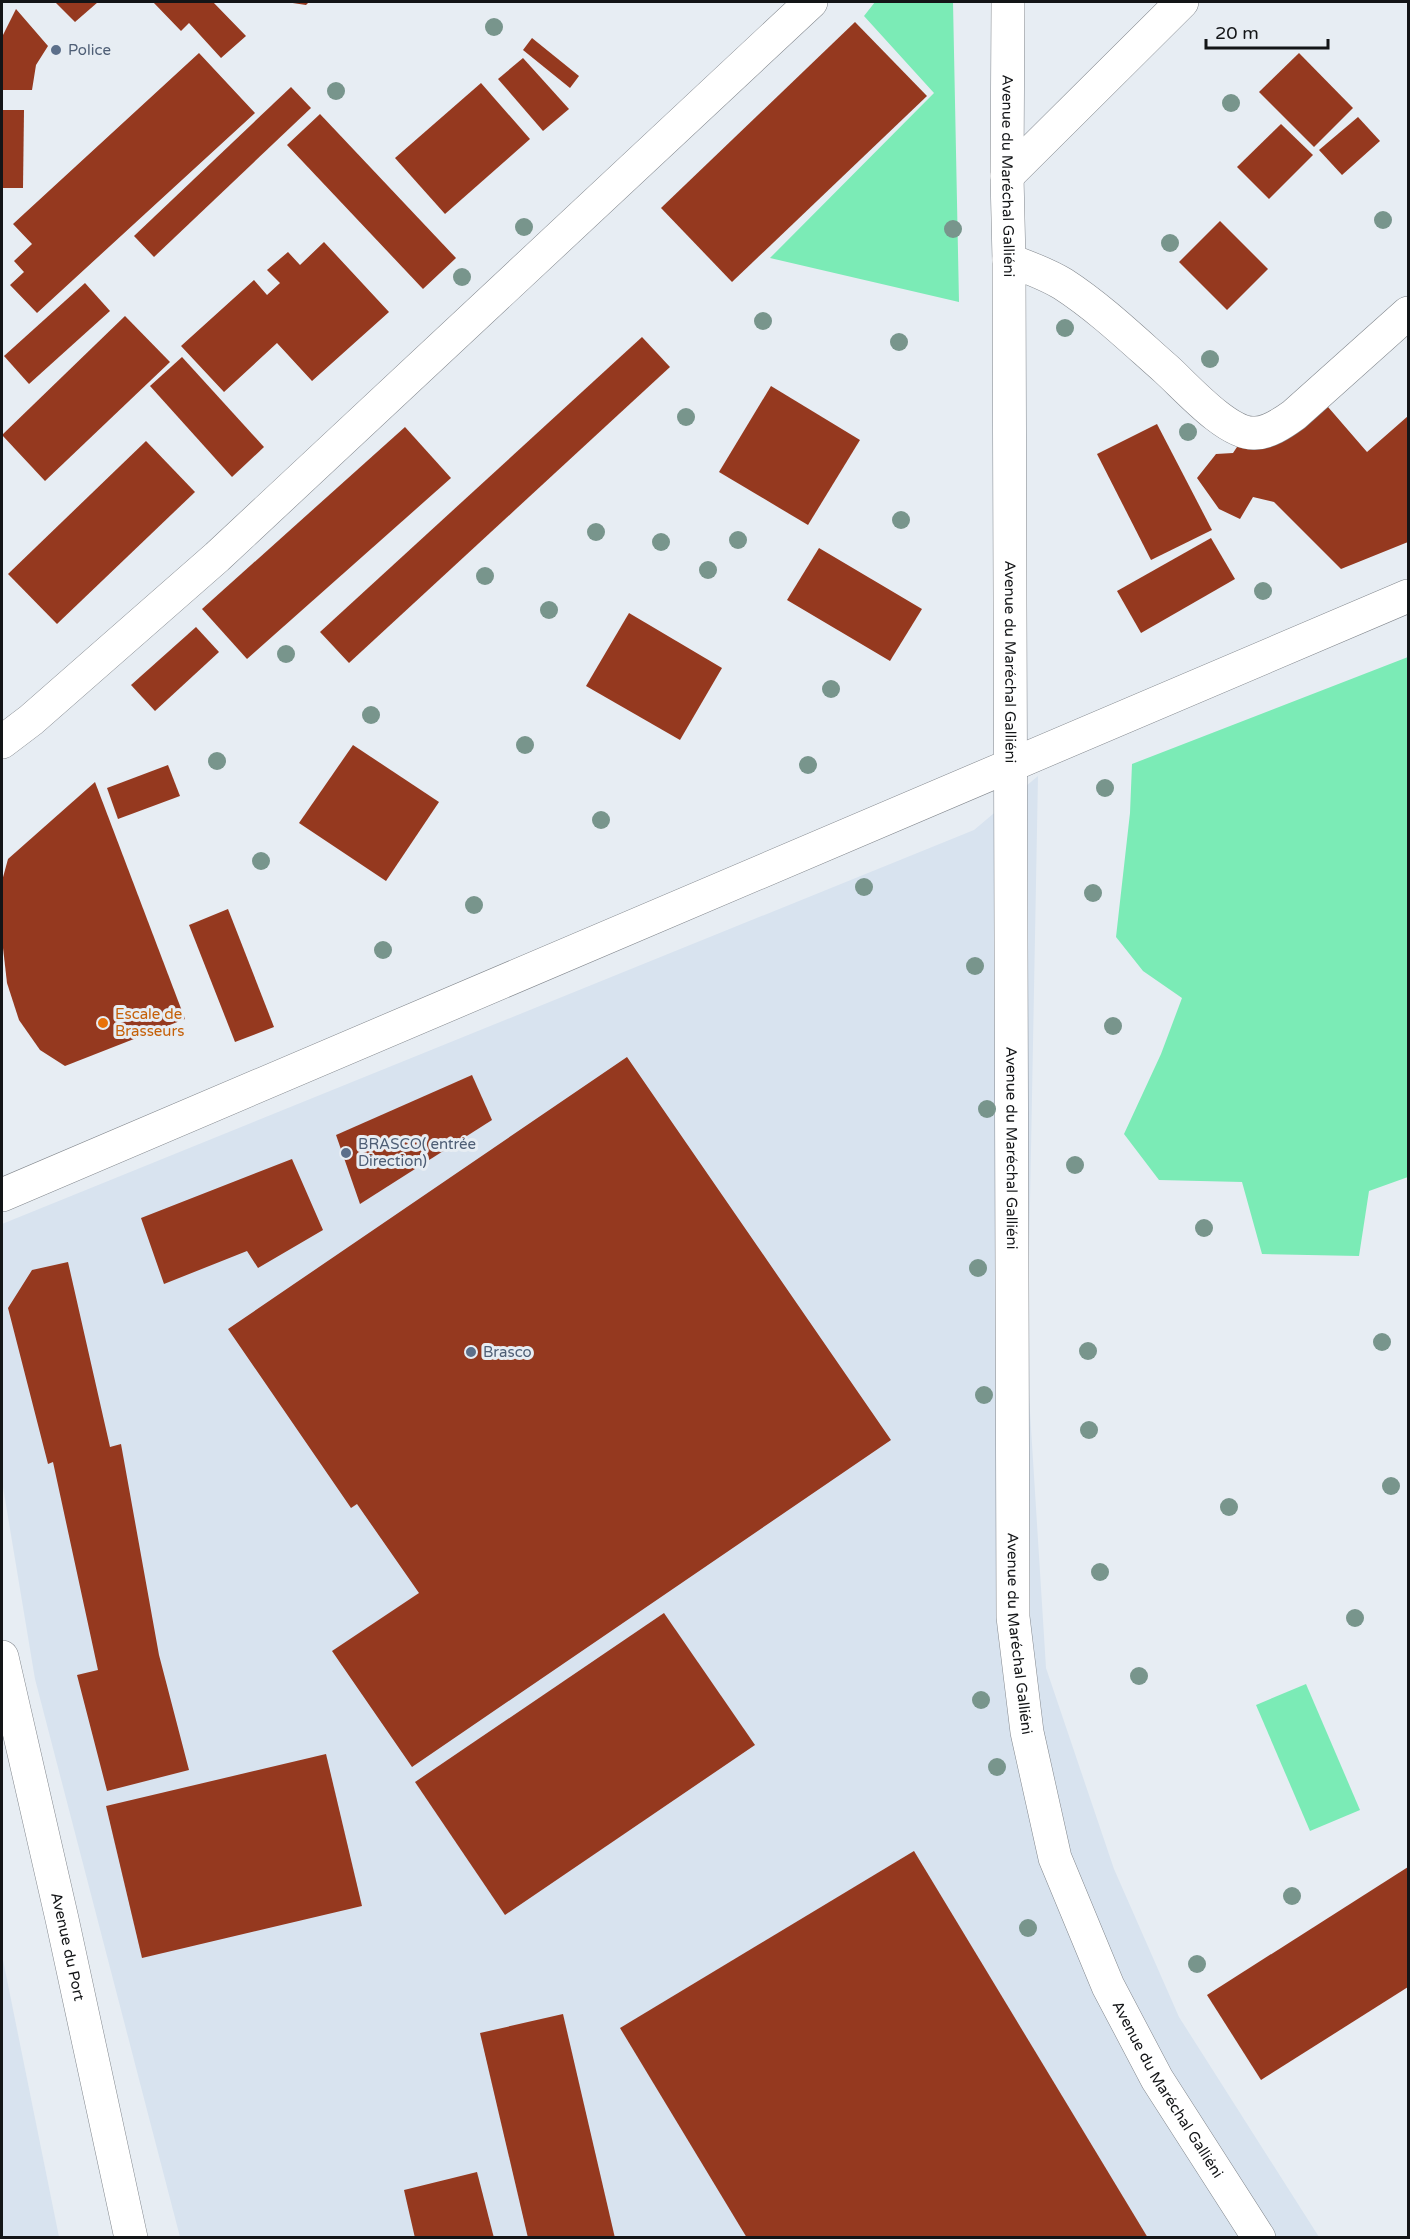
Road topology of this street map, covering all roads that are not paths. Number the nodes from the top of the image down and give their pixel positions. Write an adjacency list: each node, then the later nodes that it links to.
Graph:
1 (811, 2): 8 (street)
2 (1008, 2): 4 (street, Avenue du Maréchal Galliéni)
3 (1182, 2): 4 (street)
4 (1006, 176): 5 (street, Avenue du Maréchal Galliéni)
5 (1009, 260): 6 (street); 9 (street, Avenue du Maréchal Galliéni)
6 (1408, 313)
7 (1408, 596): 9 (street)
8 (2, 742)
9 (1011, 765): 10 (street); 13 (street, Avenue du Maréchal Galliéni)
10 (2, 1195)
11 (2, 1657): 12 (street, Avenue du Port)
12 (131, 2238)
13 (1259, 2238)

